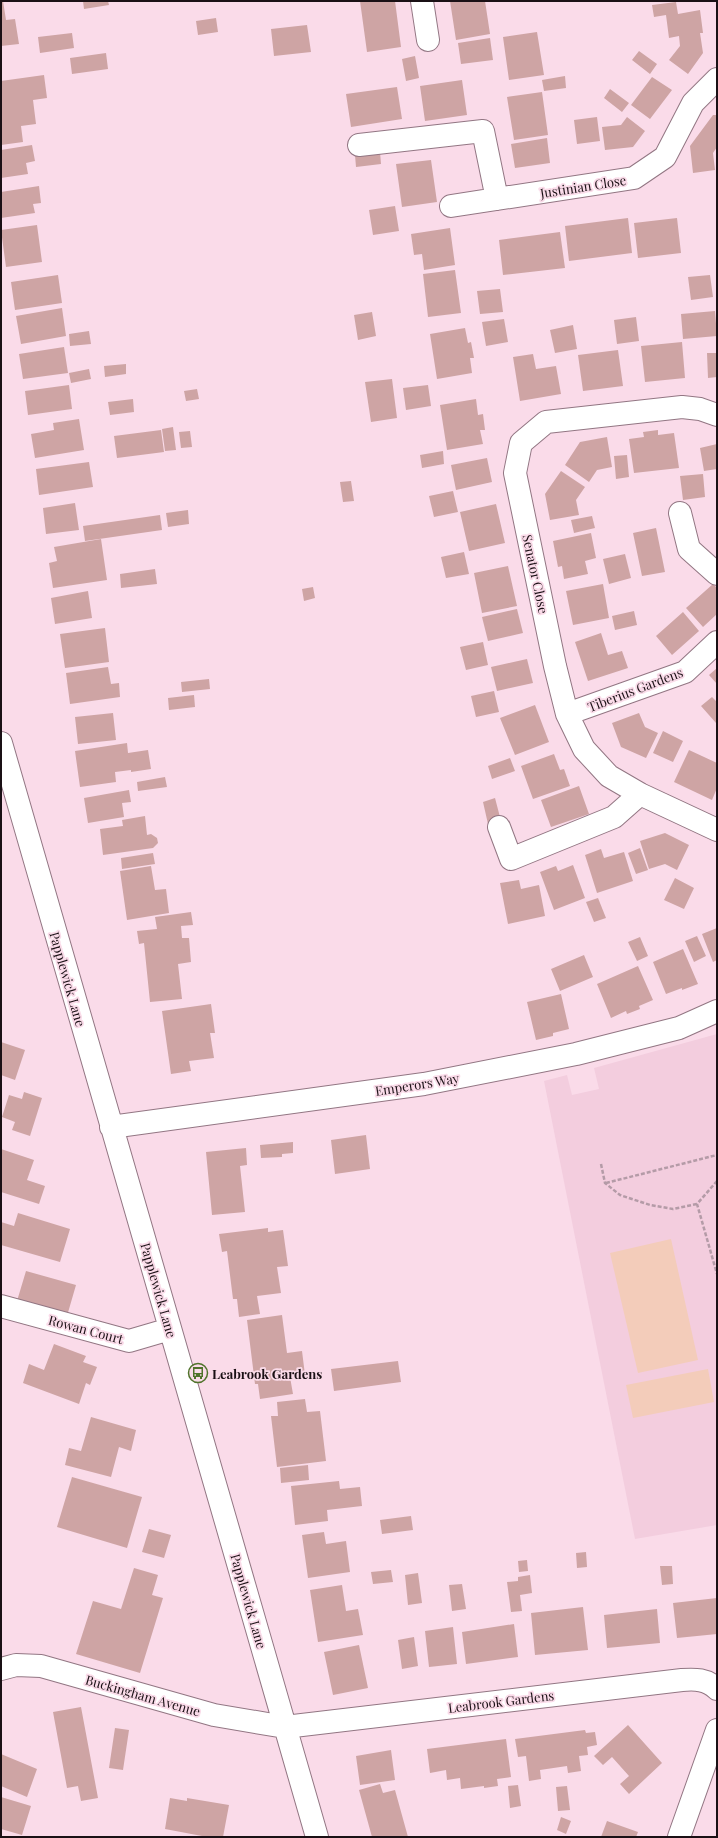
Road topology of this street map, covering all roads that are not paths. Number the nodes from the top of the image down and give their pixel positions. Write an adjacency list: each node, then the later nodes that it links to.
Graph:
1 (422, 1): 2 (street)
2 (428, 40)
3 (717, 79): 5 (street, Justinian Close)
4 (359, 146): 5 (street)
5 (497, 199): 6 (street, Justinian Close)
6 (451, 206)
7 (717, 415): 11 (street, Senator Close)
8 (680, 512): 9 (street)
9 (717, 574)
10 (717, 642): 11 (street, Tiberius Gardens)
11 (567, 714): 13 (street, Senator Close)
12 (1, 743): 17 (street, Papplewick Lane)
13 (640, 794): 14 (street); 15 (street, Senator Close)
14 (499, 827)
15 (717, 830)
16 (717, 1011): 17 (street, Emperors Way)
17 (111, 1127): 19 (street, Papplewick Lane)
18 (1, 1306): 19 (street, Rowan Court)
19 (170, 1329): 22 (street, Papplewick Lane)
20 (1, 1669): 22 (street, Buckingham Avenue)
21 (716, 1688): 22 (street, Leabrook Gardens)
22 (285, 1728): 24 (street, Papplewick Lane)
23 (717, 1730): 25 (street)
24 (317, 1837)
25 (679, 1837)

